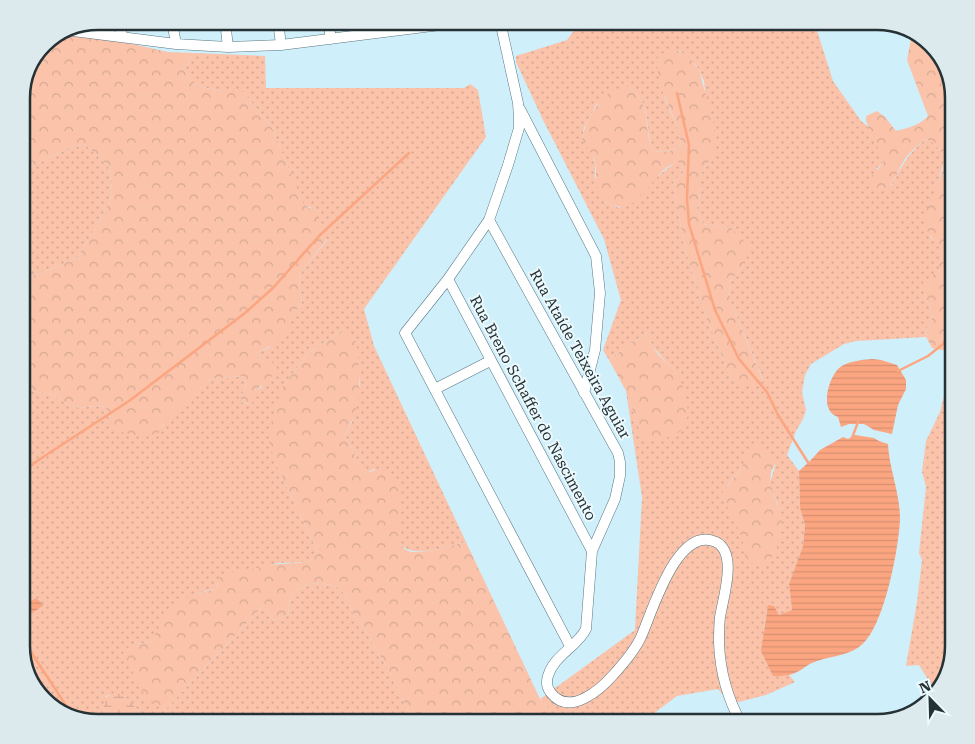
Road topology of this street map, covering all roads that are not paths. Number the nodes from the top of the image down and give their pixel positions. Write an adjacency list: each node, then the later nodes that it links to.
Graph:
1 (121, 30): 10 (street)
2 (174, 30): 12 (street)
3 (225, 30): 14 (street)
4 (279, 30): 13 (street)
5 (330, 30): 11 (street)
6 (392, 30): 9 (street)
7 (502, 30): 15 (street)
8 (83, 32): 10 (street)
9 (380, 32): 11 (street)
10 (122, 37): 12 (street)
11 (331, 39): 13 (street)
12 (176, 44): 14 (street)
13 (281, 45): 14 (street)
14 (228, 47)
15 (518, 103): 16 (street); 20 (street)
16 (489, 220): 17 (street); 20 (street, Rua Ataíde Teixeira Aguiar)
17 (448, 279): 18 (street, Rua Breno Schaffer do Nascimento); 19 (street)
18 (490, 361): 19 (street); 21 (street, Rua Breno Schaffer do Nascimento)
19 (435, 389): 22 (street)
20 (584, 392): 21 (street, Rua Ataíde Teixeira Aguiar)
21 (592, 551): 22 (street, Rua Ataíde Teixeira Aguiar)
22 (570, 646): 23 (street, Rua Ataíde Teixeira Aguiar)
23 (737, 714)

